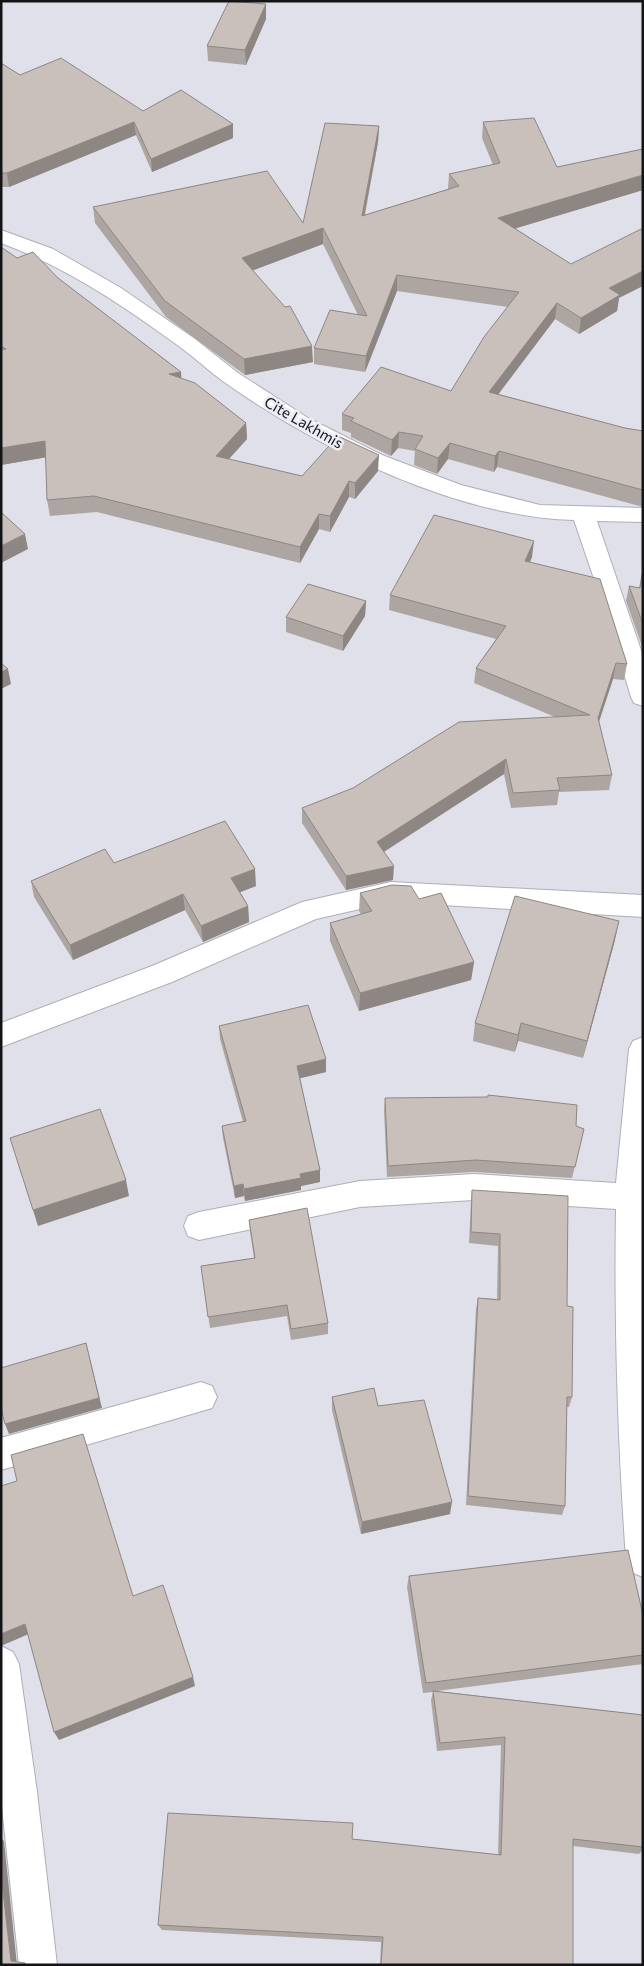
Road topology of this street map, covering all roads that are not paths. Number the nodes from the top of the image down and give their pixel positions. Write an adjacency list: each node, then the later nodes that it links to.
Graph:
1 (1, 236): 2 (street, Cite Lakhmis)
2 (583, 514): 3 (street, Cite Lakhmis); 4 (street)
3 (643, 515)
4 (643, 697)
5 (643, 906): 6 (street)
6 (1, 1035)
7 (643, 1049): 8 (street)
8 (630, 1197): 9 (street); 12 (street)
9 (198, 1226)
10 (201, 1397): 11 (street)
11 (1, 1454)
12 (643, 1560)
13 (1, 1664): 14 (street)
14 (10, 1794): 15 (street)
15 (38, 1965)

